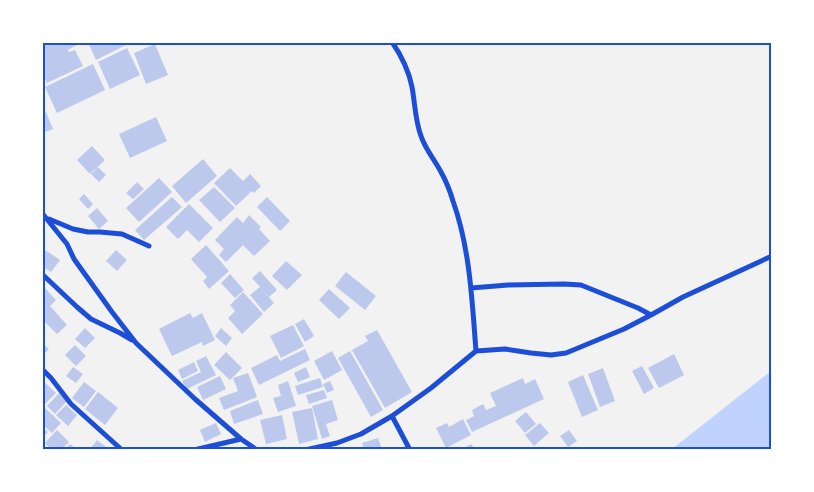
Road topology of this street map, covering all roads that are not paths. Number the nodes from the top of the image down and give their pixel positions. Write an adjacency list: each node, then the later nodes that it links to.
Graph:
1 (392, 42): 7 (street)
2 (42, 213): 3 (street)
3 (47, 218): 4 (street); 9 (street)
4 (149, 246)
5 (772, 256): 8 (street)
6 (42, 274): 9 (street)
7 (471, 288): 8 (street); 10 (street)
8 (651, 316): 10 (street)
9 (136, 343): 13 (street)
10 (476, 350): 12 (street)
11 (42, 370): 14 (street)
12 (392, 416): 17 (street); 18 (street)
13 (241, 439): 15 (street); 16 (street)
14 (122, 450)
15 (194, 450)
16 (257, 450)
17 (305, 450)
18 (410, 450)

